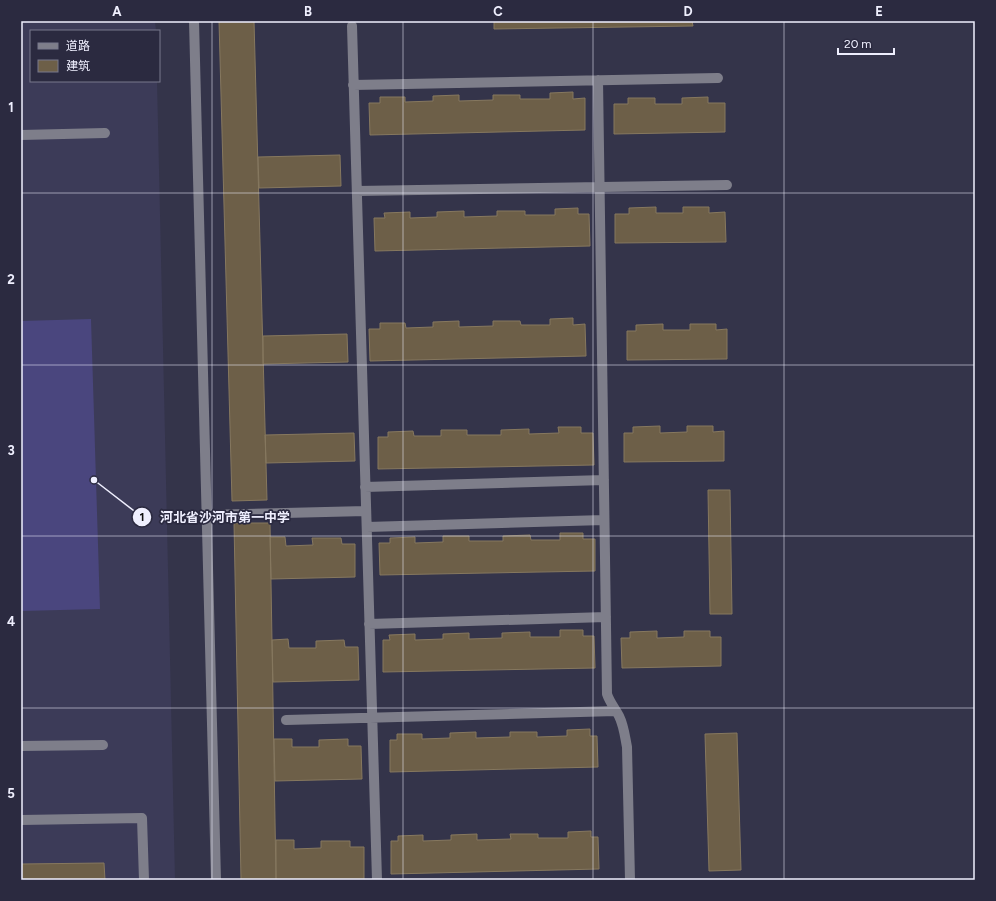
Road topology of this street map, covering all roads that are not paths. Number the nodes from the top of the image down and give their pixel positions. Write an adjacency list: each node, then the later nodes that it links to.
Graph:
1 (194, 21): 14 (street)
2 (352, 26): 5 (street)
3 (718, 78): 4 (street)
4 (598, 80): 5 (street); 9 (street)
5 (354, 85): 10 (street)
6 (105, 133): 7 (street)
7 (21, 135)
8 (727, 185): 9 (street)
9 (599, 187): 10 (street); 11 (street)
10 (356, 191): 12 (street)
11 (604, 480): 12 (street); 15 (street)
12 (365, 487): 13 (street)
13 (366, 511): 14 (street); 16 (street)
14 (206, 515): 26 (street)
15 (604, 520): 16 (street); 17 (street)
16 (367, 527): 18 (street)
17 (606, 617): 18 (street); 19 (street)
18 (369, 624): 20 (street)
19 (616, 711): 20 (street); 28 (street)
20 (372, 718): 21 (street); 27 (street)
21 (286, 720)
22 (103, 745): 23 (street)
23 (21, 746)
24 (21, 820): 25 (street)
25 (144, 880)
26 (216, 880)
27 (377, 880)
28 (630, 880)

